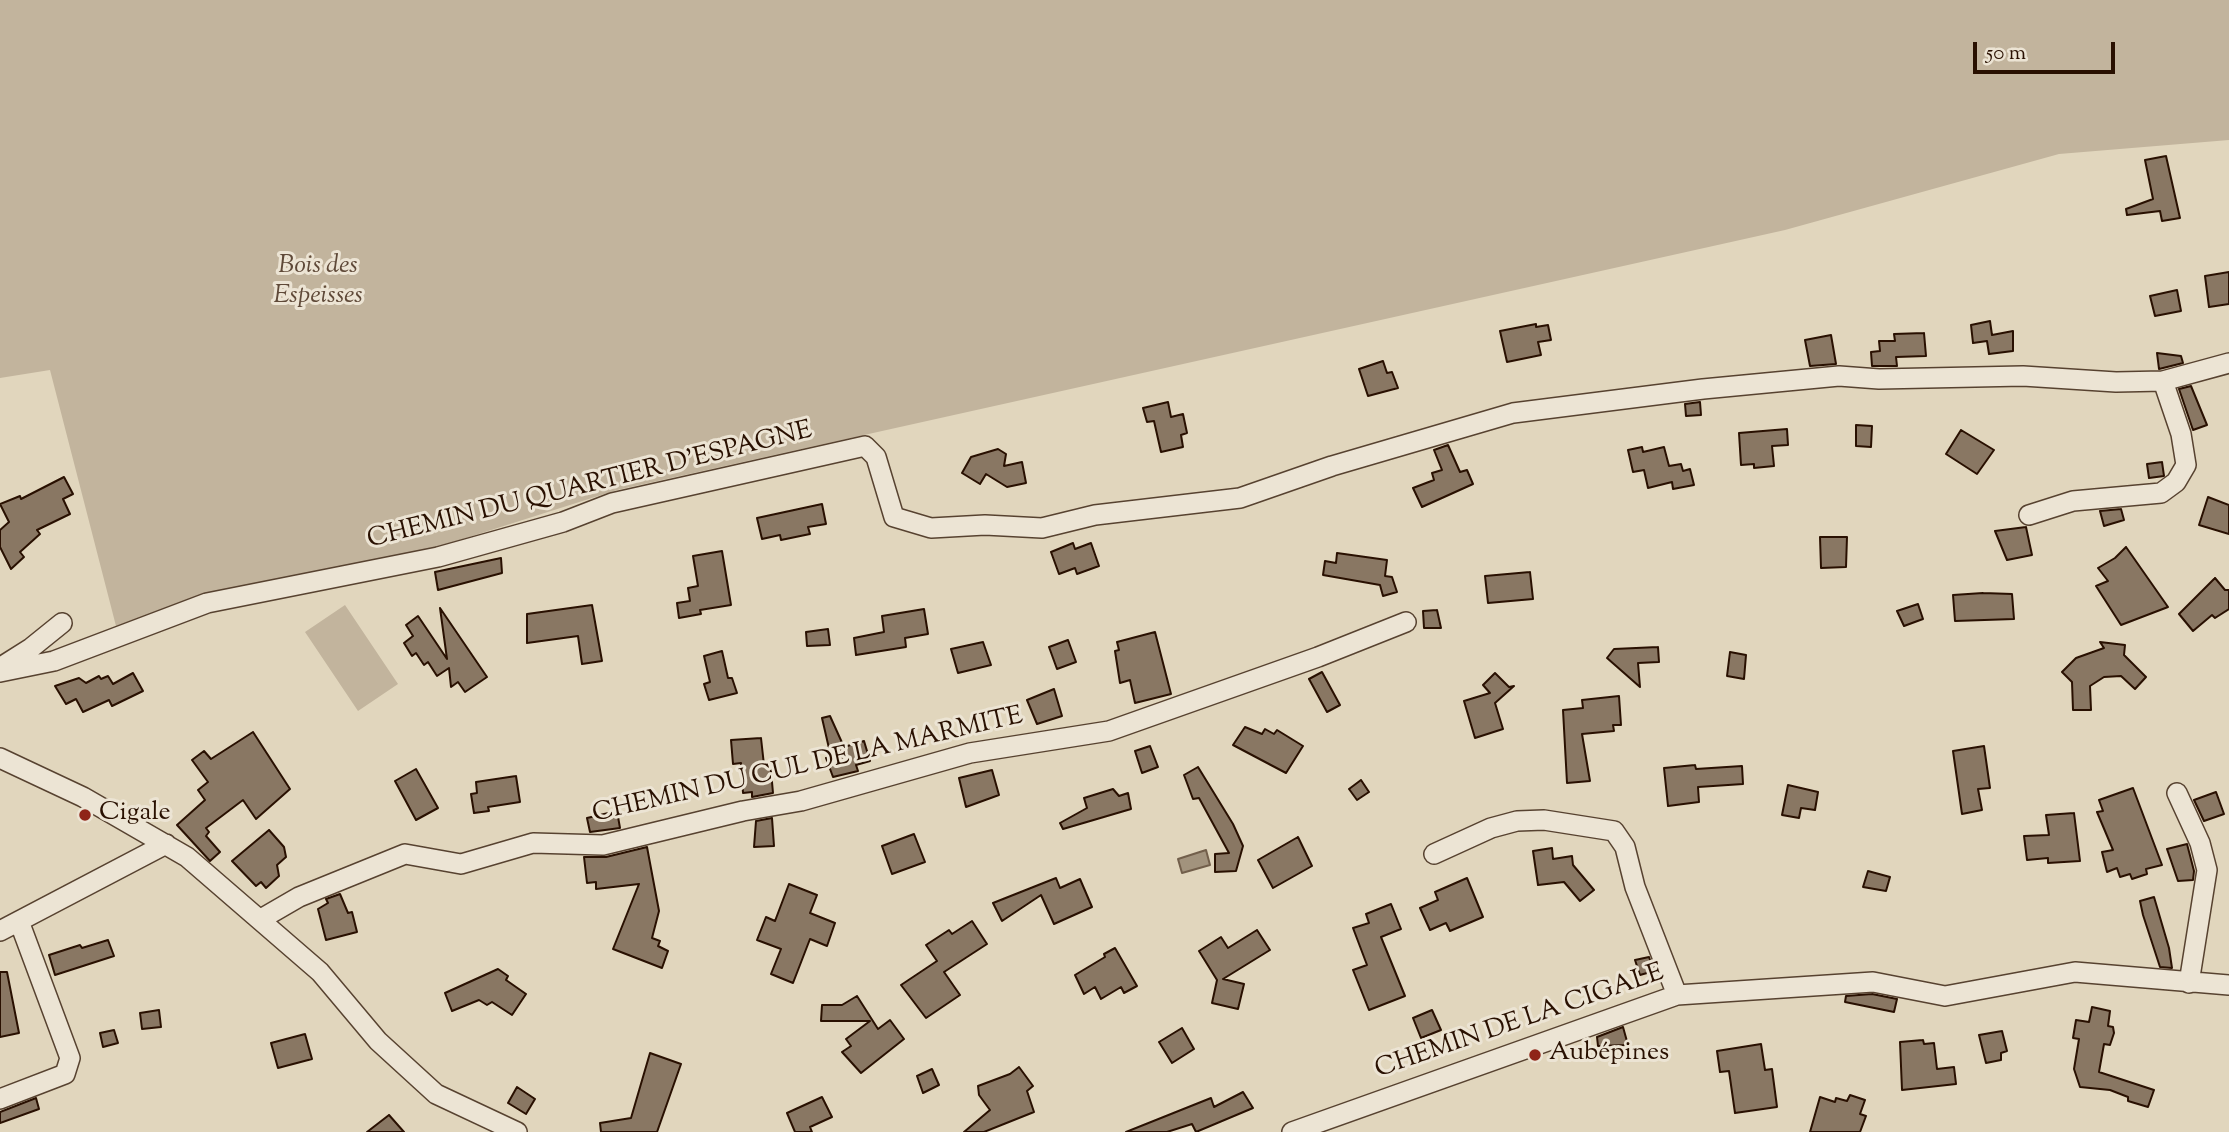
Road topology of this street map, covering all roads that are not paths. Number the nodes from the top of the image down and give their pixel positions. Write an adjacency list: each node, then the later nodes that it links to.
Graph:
1 (2229, 363): 2 (street, CHEMIN DU QUARTIER D'ESPAGNE)
2 (2163, 381): 3 (street); 6 (street, CHEMIN DU QUARTIER D'ESPAGNE)
3 (2029, 515)
4 (1406, 622): 11 (street, CHEMIN DU CUL DE LA MARMITE)
5 (62, 623): 6 (street)
6 (0, 670)
7 (0, 758): 9 (street)
8 (2177, 793): 14 (street)
9 (166, 844): 11 (street); 12 (street)
10 (1434, 854): 16 (street)
11 (261, 919): 18 (street)
12 (19, 921): 13 (street); 17 (street)
13 (0, 931)
14 (2189, 982): 15 (street, CHEMIN DE LA CIGALE); 16 (street, CHEMIN DE LA CIGALE)
15 (2229, 985)
16 (1677, 995): 19 (street, CHEMIN DE LA CIGALE)
17 (0, 1099)
18 (517, 1132)
19 (1292, 1132)

